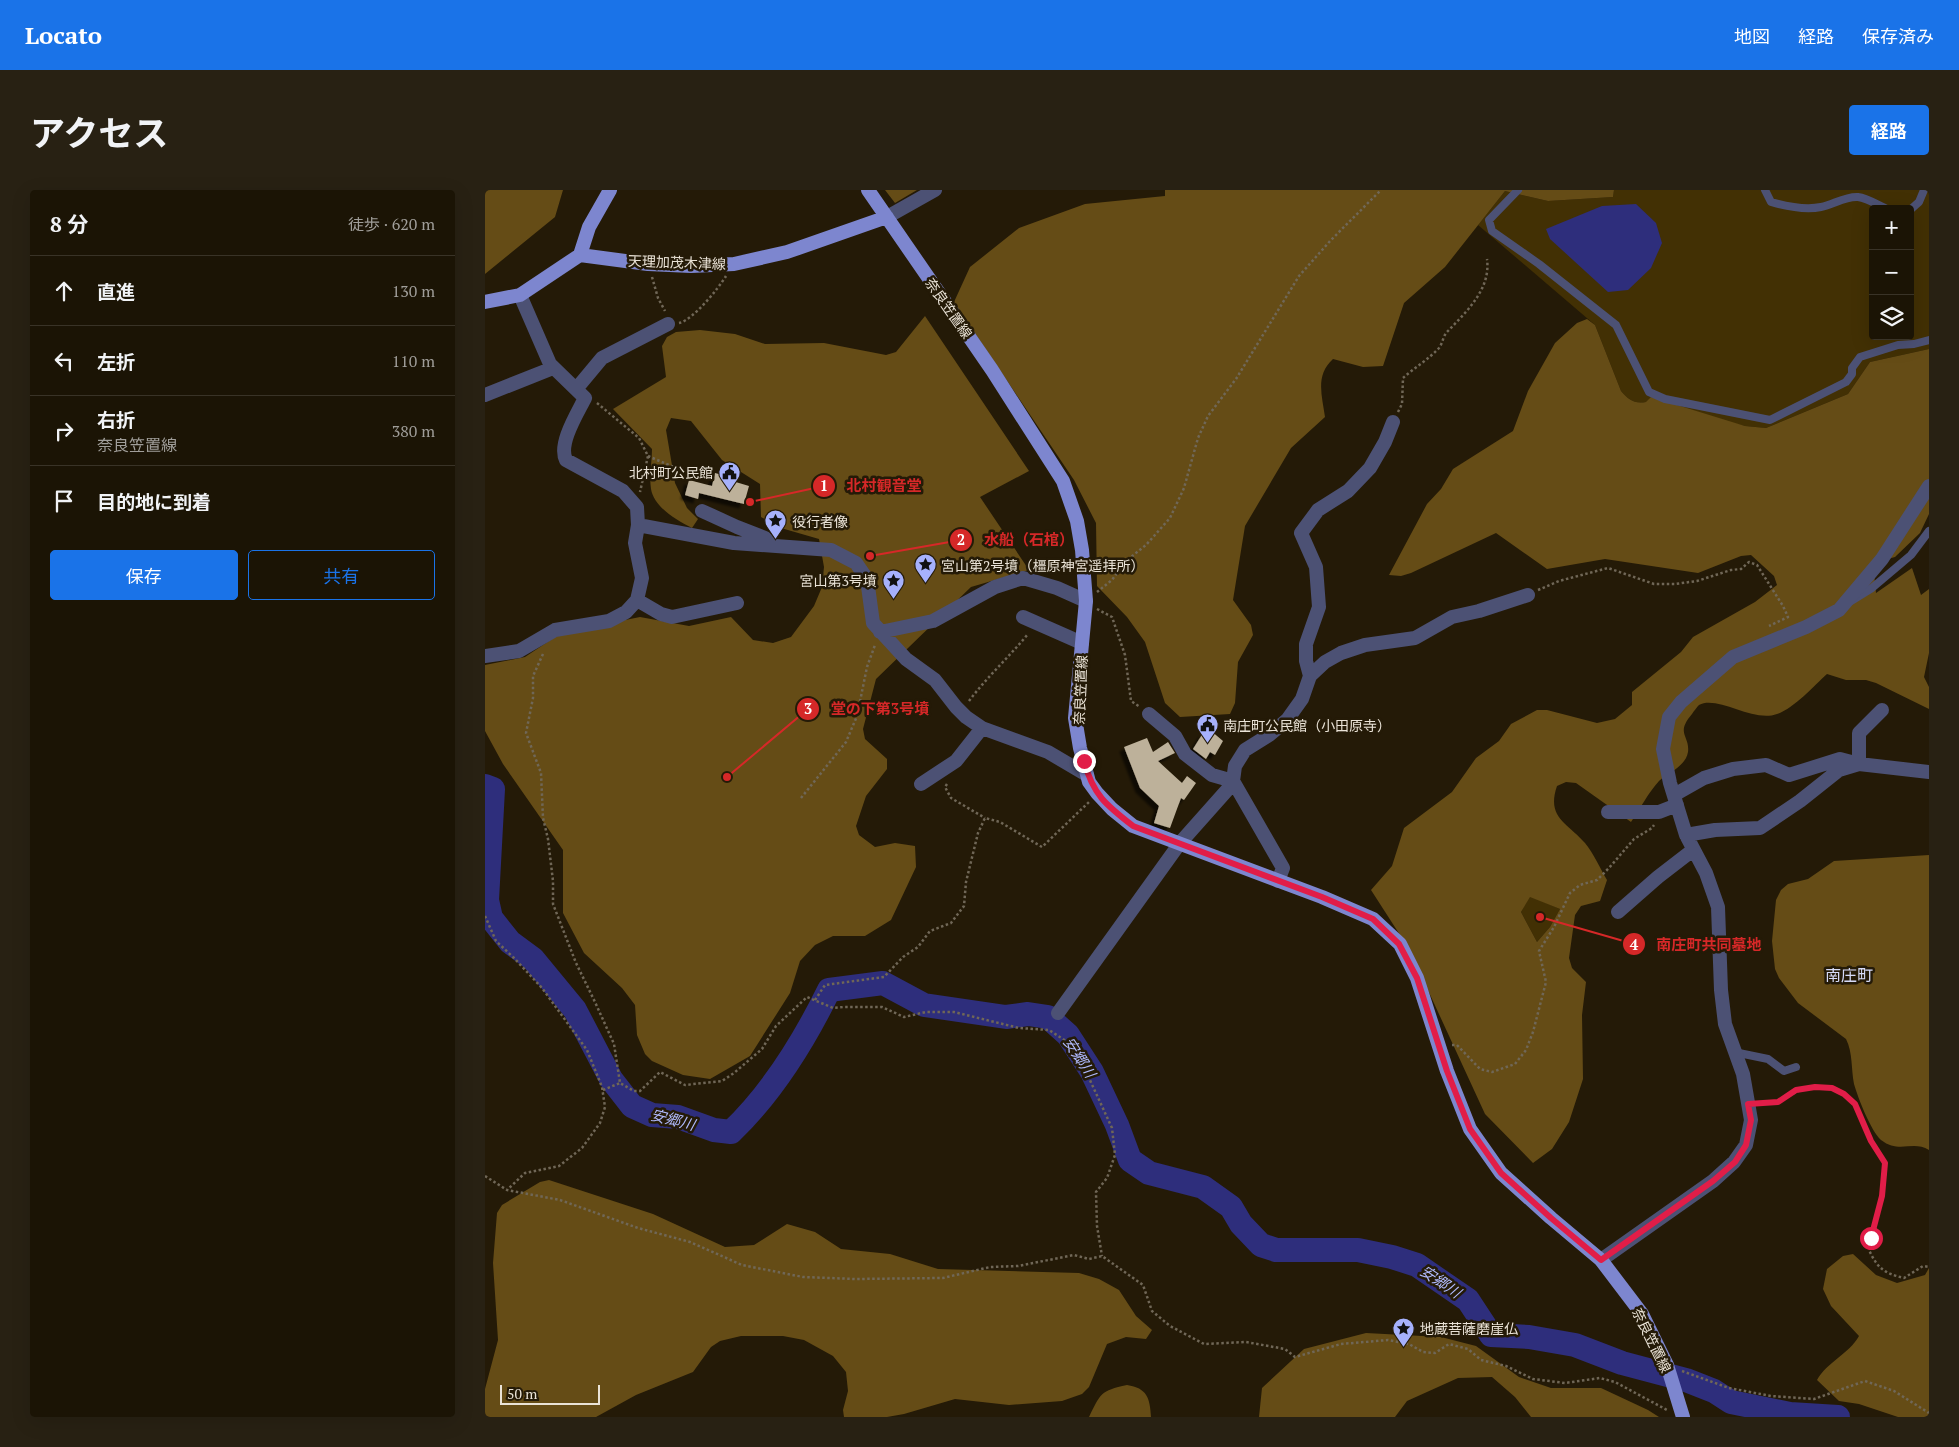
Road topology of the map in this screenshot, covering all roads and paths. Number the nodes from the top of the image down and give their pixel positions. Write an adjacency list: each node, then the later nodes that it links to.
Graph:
1 (610, 190): 11 (main road)
2 (868, 190): 10 (main road, 奈良笠置線)
3 (935, 190): 10 (street)
4 (1381, 190): 33 (path)
5 (1518, 190): 18 (lane)
6 (1765, 190): 8 (lane)
7 (1924, 190): 9 (lane)
8 (1878, 205)
9 (1914, 206)
10 (887, 217): 14 (main road, 天理加茂木津線); 33 (main road, 奈良笠置線)
11 (580, 255): 13 (main road, 天理加茂木津線); 15 (main road)
12 (1487, 259): 22 (path)
13 (648, 264): 14 (main road, 天理加茂木津線); 17 (path)
14 (734, 264): 17 (path)
15 (520, 295): 16 (main road); 19 (street)
16 (485, 302)
17 (672, 324): 20 (street)
18 (1929, 340)
19 (553, 368): 20 (street); 21 (street)
20 (581, 393): 23 (path); 26 (street)
21 (485, 394)
22 (1393, 422): 43 (street)
23 (648, 456): 24 (path); 26 (path)
24 (702, 472)
25 (1929, 486): 35 (street)
26 (637, 507): 28 (street)
27 (702, 511): 30 (street)
28 (638, 525): 30 (street); 32 (street)
29 (1929, 531): 35 (lane)
30 (771, 545): 39 (street)
31 (1528, 595): 38 (path); 43 (street)
32 (637, 600): 34 (street); 42 (street)
33 (1086, 600): 39 (street); 40 (main road, 奈良笠置線); 46 (path)
34 (737, 603)
35 (1839, 610): 56 (street)
36 (1023, 617): 37 (street)
37 (1037, 623): 40 (street); 45 (path)
38 (1763, 630)
39 (880, 632): 45 (street); 55 (path)
40 (1082, 643): 50 (main road, 奈良笠置線)
41 (547, 651): 71 (path)
42 (485, 656)
43 (1310, 676): 52 (street)
44 (1882, 710): 48 (street)
45 (961, 712): 47 (street)
46 (1149, 714): 52 (street)
47 (982, 728): 50 (street); 53 (street)
48 (1859, 764): 49 (street); 56 (street); 60 (street)
49 (1929, 772)
50 (1087, 775): 54 (main road, 奈良笠置線)
51 (950, 780): 59 (path)
52 (1233, 781): 61 (street); 63 (street)
53 (921, 784)
54 (1097, 794): 59 (path); 61 (main road, 奈良笠置線)
55 (801, 798)
56 (1675, 800): 58 (street); 60 (street)
57 (1608, 812): 58 (street)
58 (1659, 812): 68 (path)
59 (985, 818): 66 (path)
60 (1686, 835): 62 (street)
61 (1180, 844): 63 (main road, 奈良笠置線); 67 (street)
62 (1693, 850): 64 (street); 69 (street)
63 (1277, 880): 77 (main road, 奈良笠置線)
64 (1619, 912)
65 (485, 916): 72 (path)
66 (815, 1000): 71 (path); 76 (path)
67 (1058, 1013)
68 (1449, 1051)
69 (1735, 1052): 70 (lane); 73 (street)
70 (1797, 1066)
71 (620, 1083): 72 (path)
72 (603, 1091): 75 (path)
73 (1748, 1104): 77 (street); 78 (path)
74 (485, 1176): 75 (path)
75 (507, 1190): 76 (path)
76 (1102, 1256): 81 (path)
77 (1601, 1260): 79 (main road, 奈良笠置線)
78 (1929, 1267)
79 (1667, 1367): 80 (path); 81 (main road, 奈良笠置線)
80 (1929, 1412)
81 (1677, 1415)

